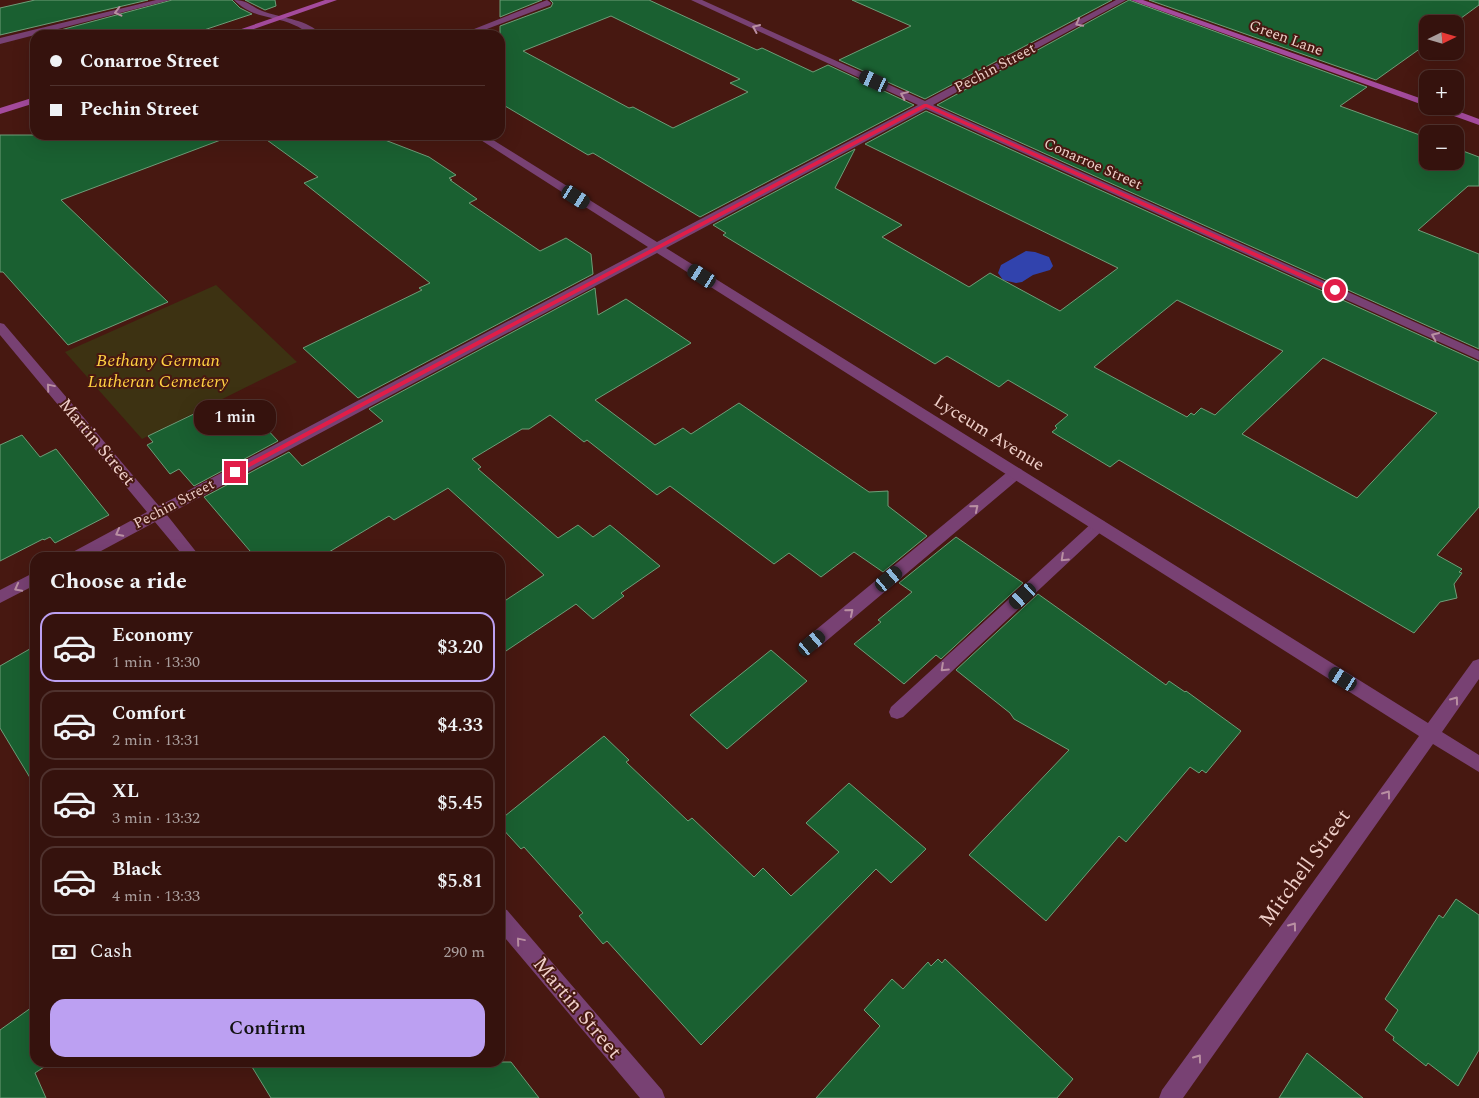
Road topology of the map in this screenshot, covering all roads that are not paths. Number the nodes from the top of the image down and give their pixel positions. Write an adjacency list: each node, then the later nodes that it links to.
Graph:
1 (166, 0): 9 (street, one-way to 9)
2 (238, 0): 8 (street)
3 (333, 0): 8 (main road)
4 (696, 0): 17 (street, Conarroe Street, one-way to 4)
5 (1122, 0): 17 (street, Pechin Street, one-way to 17)
6 (1135, 0): 15 (main road, Green Lane)
7 (547, 3): 12 (street)
8 (277, 18): 10 (main road); 11 (street)
9 (45, 30)
10 (242, 30)
11 (310, 30)
12 (476, 30)
13 (30, 34): 14 (street, one-way to 14)
14 (0, 41)
15 (1419, 101)
16 (30, 102): 18 (main road)
17 (926, 105): 22 (street, Pechin Street); 24 (street, Conarroe Street, one-way to 17)
18 (0, 111)
19 (1459, 115): 20 (main road)
20 (1479, 122)
21 (486, 140): 22 (street, Lyceum Avenue)
22 (656, 247): 25 (street, Lyceum Avenue); 26 (street, Pechin Street)
23 (0, 327): 26 (street, Martin Street, one-way to 23)
24 (1479, 356)
25 (1016, 473): 27 (street, Lyceum Avenue); 32 (street, one-way to 25)
26 (157, 513): 28 (street, Pechin Street, one-way to 28); 29 (street, Martin Street)
27 (1099, 524): 34 (street, one-way to 34); 35 (street, Lyceum Avenue)
28 (85, 552)
29 (189, 552)
30 (30, 581): 31 (street, one-way to 31)
31 (0, 597)
32 (812, 643)
33 (1479, 666): 35 (street, Mitchell Street, one-way to 33)
34 (897, 712)
35 (1430, 734): 36 (street, Lyceum Avenue); 39 (street, Mitchell Street, one-way to 35)
36 (1479, 764)
37 (505, 923): 38 (street, Martin Street, one-way to 37)
38 (654, 1098)
39 (1170, 1098)

